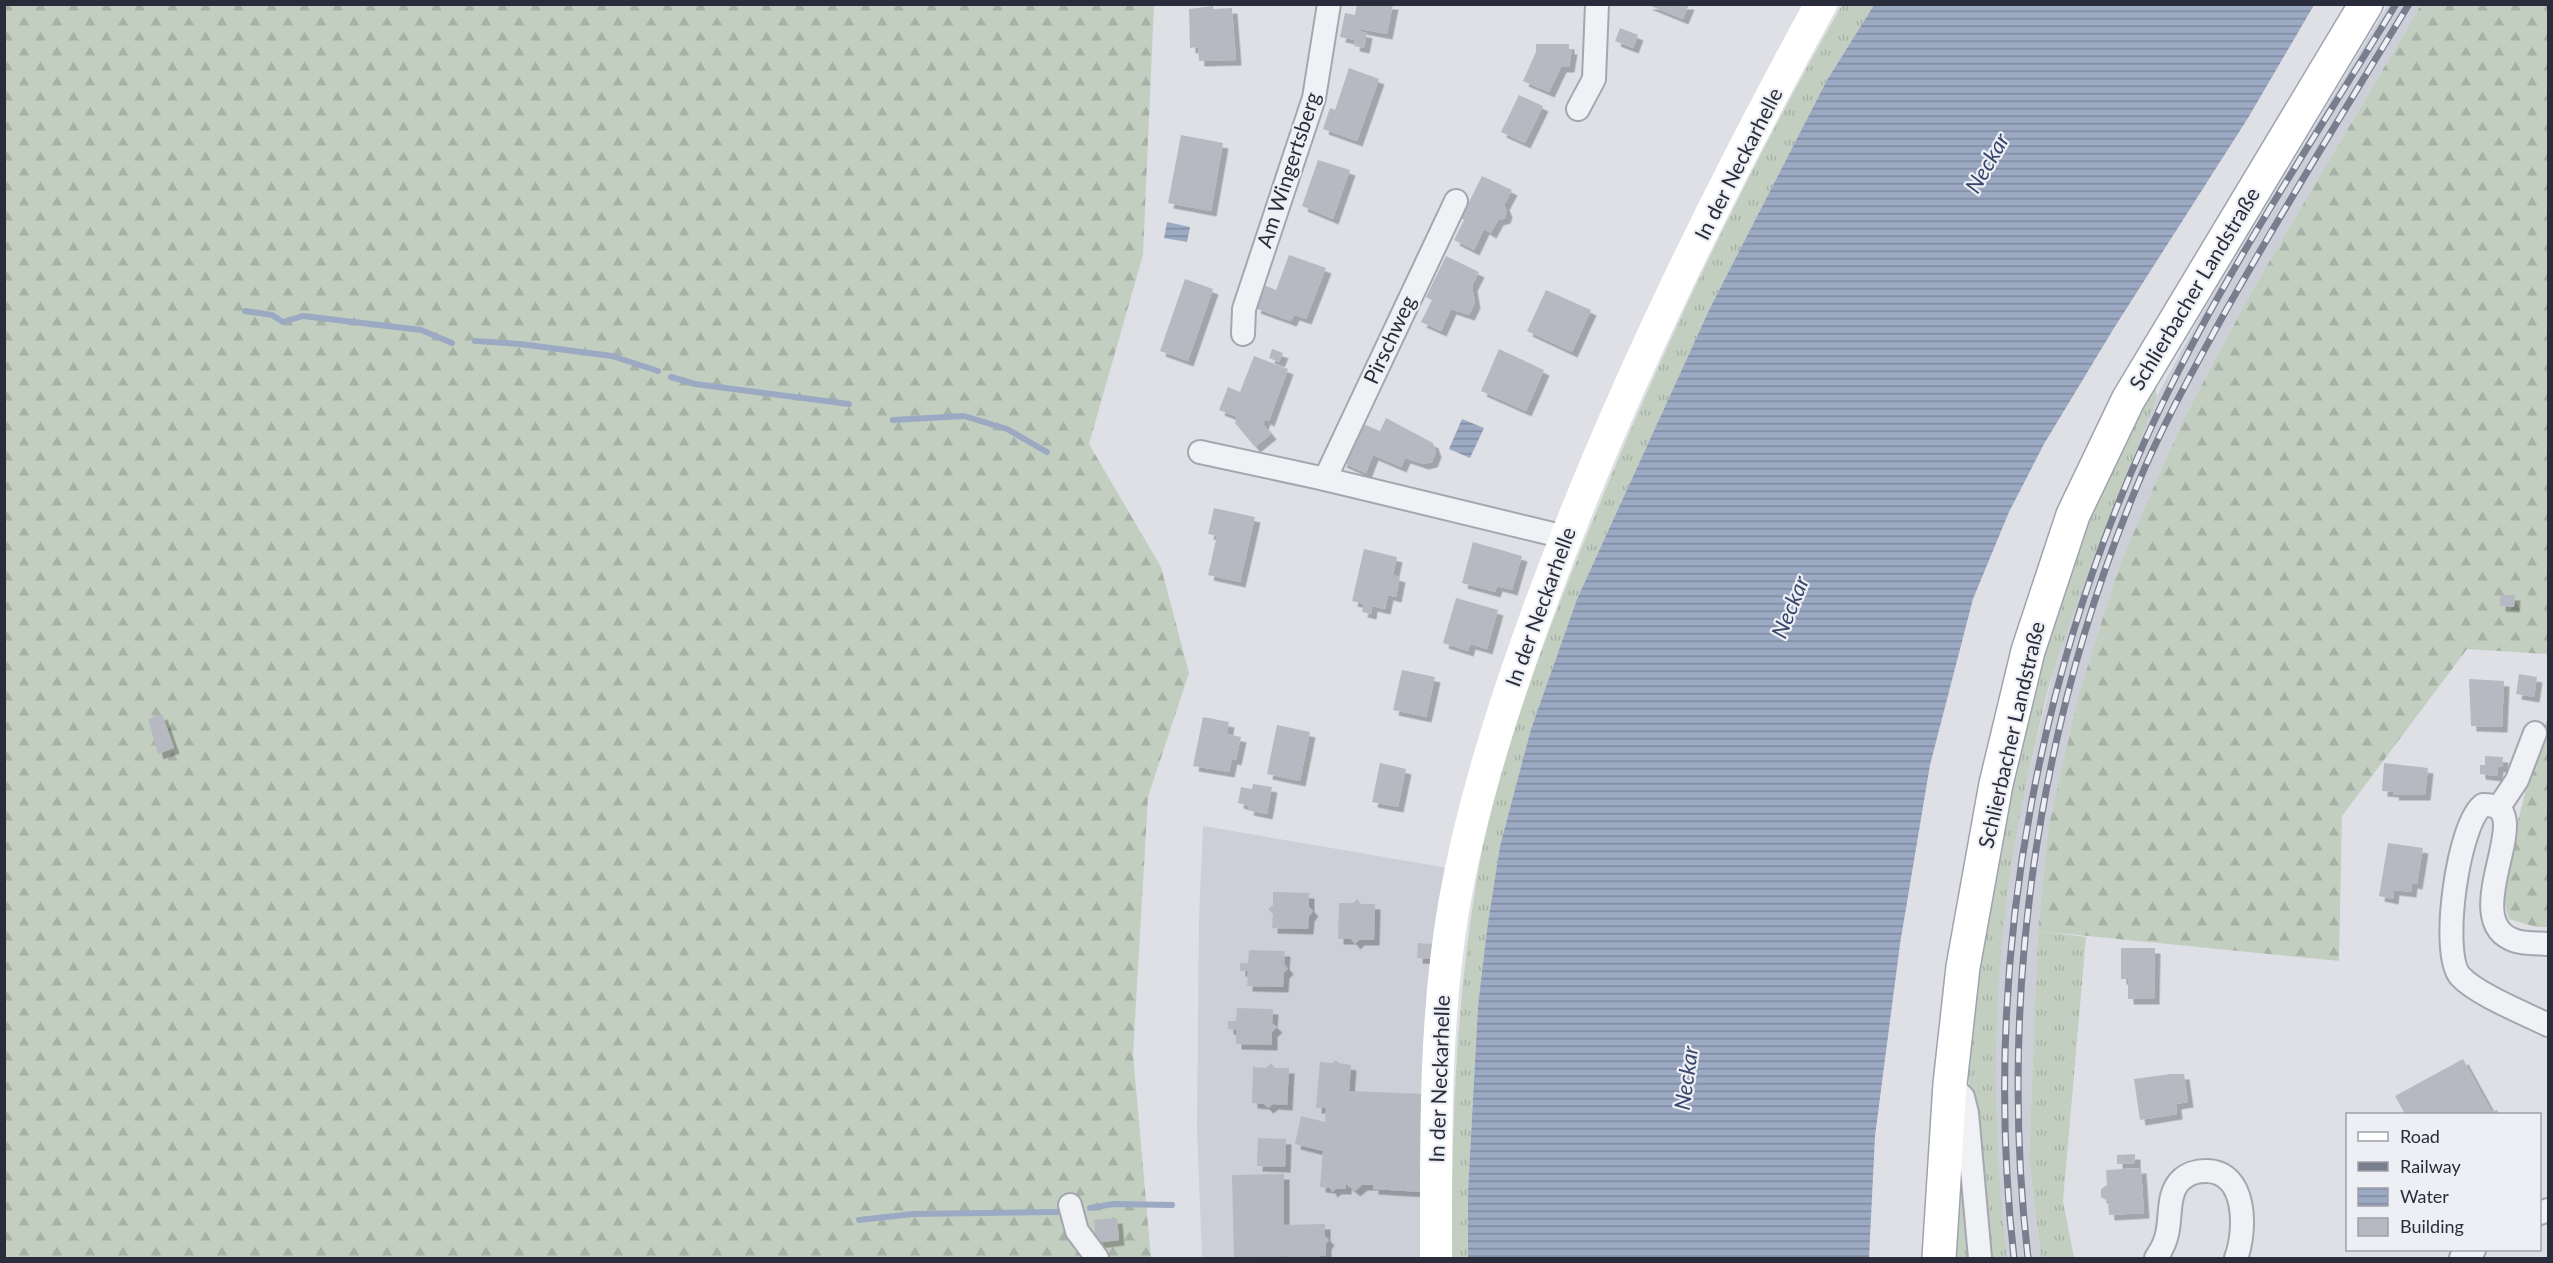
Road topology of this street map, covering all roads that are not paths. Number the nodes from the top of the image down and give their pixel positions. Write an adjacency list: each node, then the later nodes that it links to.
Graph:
1 (1329, 4): 7 (street, Am Wingertsberg)
2 (1597, 4): 5 (street)
3 (2366, 4): 15 (main road, Schlierbacher Landstraße)
4 (1820, 5): 10 (main road, In der Neckarhelle)
5 (1578, 109)
6 (1456, 201): 9 (street, Pirschweg)
7 (1243, 334)
8 (1200, 452): 9 (street)
9 (1325, 479): 10 (street)
10 (1565, 537): 18 (main road, In der Neckarhelle)
11 (2535, 733): 12 (street)
12 (2499, 807): 13 (street); 14 (street)
13 (2548, 944)
14 (2548, 1025)
15 (1950, 1084): 19 (main road, Schlierbacher Landstraße); 20 (street)
16 (1070, 1205): 17 (street)
17 (1097, 1258)
18 (1436, 1258)
19 (1939, 1258)
20 (1980, 1258)
21 (2156, 1258): 22 (street)
22 (2236, 1258)

